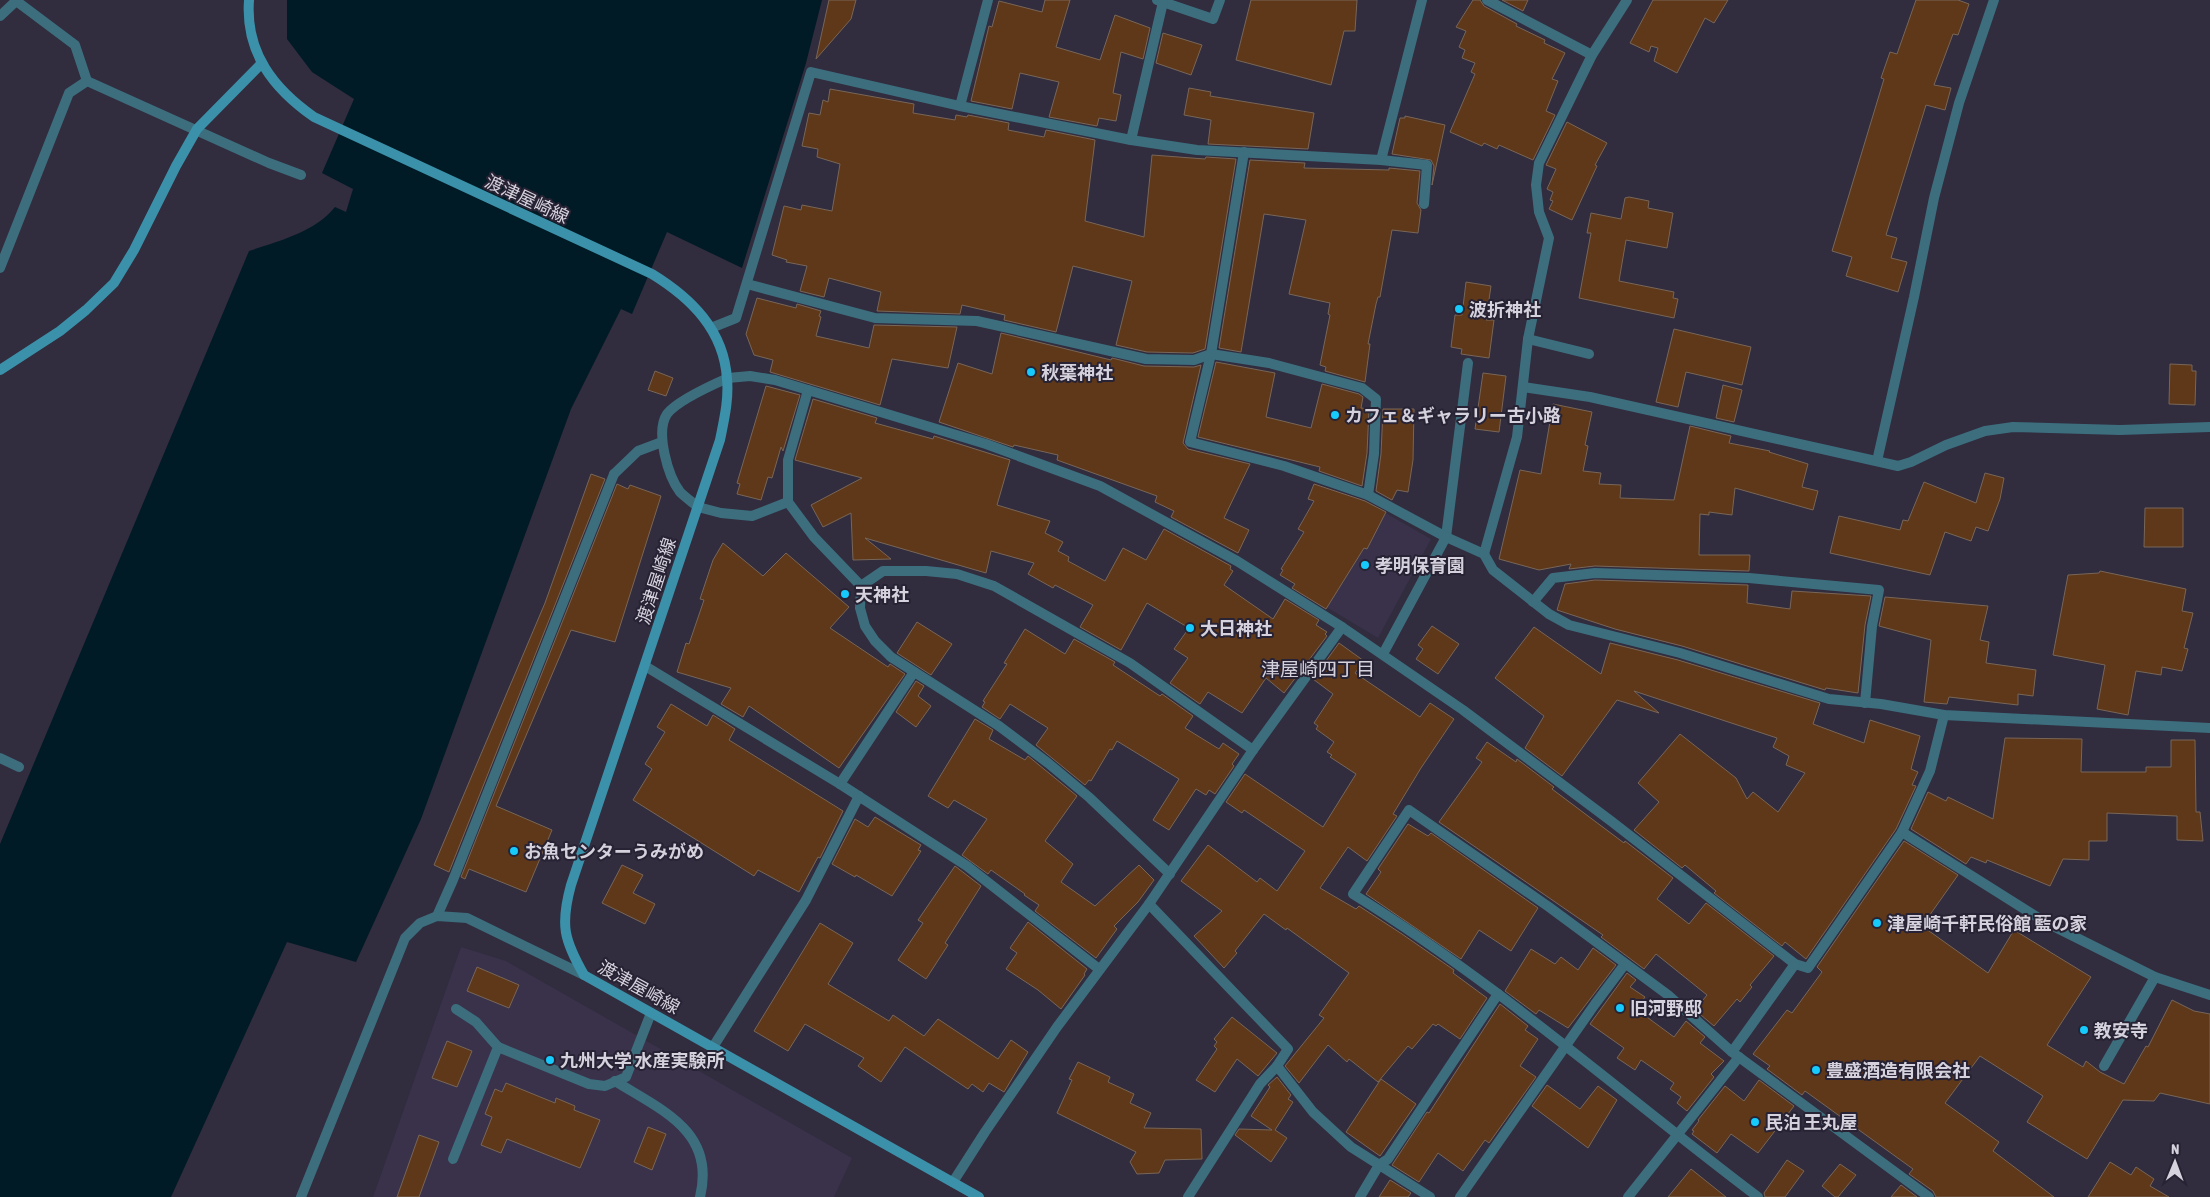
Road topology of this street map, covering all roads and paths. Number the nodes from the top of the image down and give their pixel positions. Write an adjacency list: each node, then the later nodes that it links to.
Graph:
1 (16, 0): 10 (street); 13 (street)
2 (249, 0): 12 (main road, 渡津屋崎線)
3 (988, 0): 14 (street)
4 (1220, 0): 9 (street)
5 (1422, 0): 18 (street)
6 (1487, 0): 11 (street)
7 (1627, 0): 11 (street)
8 (1994, 0): 34 (street)
9 (1160, 1): 16 (street)
10 (0, 16)
11 (1592, 55): 24 (street)
12 (261, 64): 15 (main road); 23 (main road, 渡津屋崎線)
13 (87, 81): 15 (street); 21 (street)
14 (960, 106): 16 (street); 22 (street)
15 (197, 129): 19 (street); 28 (main road)
16 (1130, 140): 17 (street)
17 (1244, 152): 18 (street); 25 (street)
18 (1381, 160): 20 (street)
19 (301, 175)
20 (1424, 204)
21 (0, 268)
22 (747, 284): 23 (street); 25 (street)
23 (711, 328): 29 (main road, 渡津屋崎線)
24 (1528, 339): 26 (street); 30 (street)
25 (1211, 354): 35 (street); 35 (street)
26 (1588, 354)
27 (1468, 364): 38 (street)
28 (0, 370)
29 (728, 378): 31 (street); 33 (street); 37 (main road, 渡津屋崎線)
30 (1523, 387): 34 (street); 39 (street)
31 (808, 390): 36 (street); 42 (street)
32 (2210, 427): 34 (street)
33 (662, 442): 37 (street); 57 (street)
34 (1877, 461)
35 (1368, 495): 38 (street)
36 (788, 502): 37 (street); 40 (street)
37 (698, 507): 44 (main road, 渡津屋崎線)
38 (1446, 537): 39 (street); 43 (street)
39 (1484, 554): 41 (street)
40 (862, 586): 45 (street); 49 (street)
41 (1533, 602): 46 (street); 46 (street)
42 (1342, 627): 43 (street); 49 (street)
43 (1383, 654): 59 (street)
44 (645, 666): 52 (street); 61 (main road, 渡津屋崎線)
45 (914, 672): 52 (street); 55 (street)
46 (1865, 703): 47 (street)
47 (1944, 715): 48 (street); 54 (street)
48 (2210, 728)
49 (1253, 750): 55 (street)
50 (0, 758): 51 (street)
51 (19, 767)
52 (840, 784): 53 (street)
53 (859, 796): 60 (street); 68 (street)
54 (1902, 832): 59 (street); 62 (street)
55 (1170, 874): 56 (street)
56 (1149, 904): 60 (street); 71 (street)
57 (437, 916): 61 (street); 78 (street)
58 (1625, 964): 63 (street); 69 (street); 70 (street)
59 (1795, 964): 70 (street)
60 (1099, 969): 77 (street)
61 (584, 976): 66 (main road, 渡津屋崎線)
62 (2155, 977): 64 (street); 72 (street)
63 (1498, 994): 69 (street); 76 (street)
64 (2210, 996)
65 (456, 1009): 67 (street)
66 (651, 1013): 68 (main road, 渡津屋崎線); 73 (street)
67 (498, 1047): 73 (street); 75 (street)
68 (713, 1047): 77 (main road, 渡津屋崎線)
69 (1566, 1047): 74 (street); 84 (street)
70 (1736, 1054): 74 (street); 87 (street)
71 (1277, 1066): 76 (street); 81 (street)
72 (2104, 1066)
73 (615, 1081): 79 (street)
74 (1677, 1136): 85 (street); 86 (street)
75 (453, 1159)
76 (1380, 1166): 82 (street); 83 (street)
77 (953, 1182): 80 (main road, 渡津屋崎線)
78 (301, 1197)
79 (700, 1197)
80 (979, 1197)
81 (1188, 1197)
82 (1360, 1197)
83 (1430, 1197)
84 (1460, 1197)
85 (1628, 1197)
86 (1758, 1197)
87 (1929, 1197)

